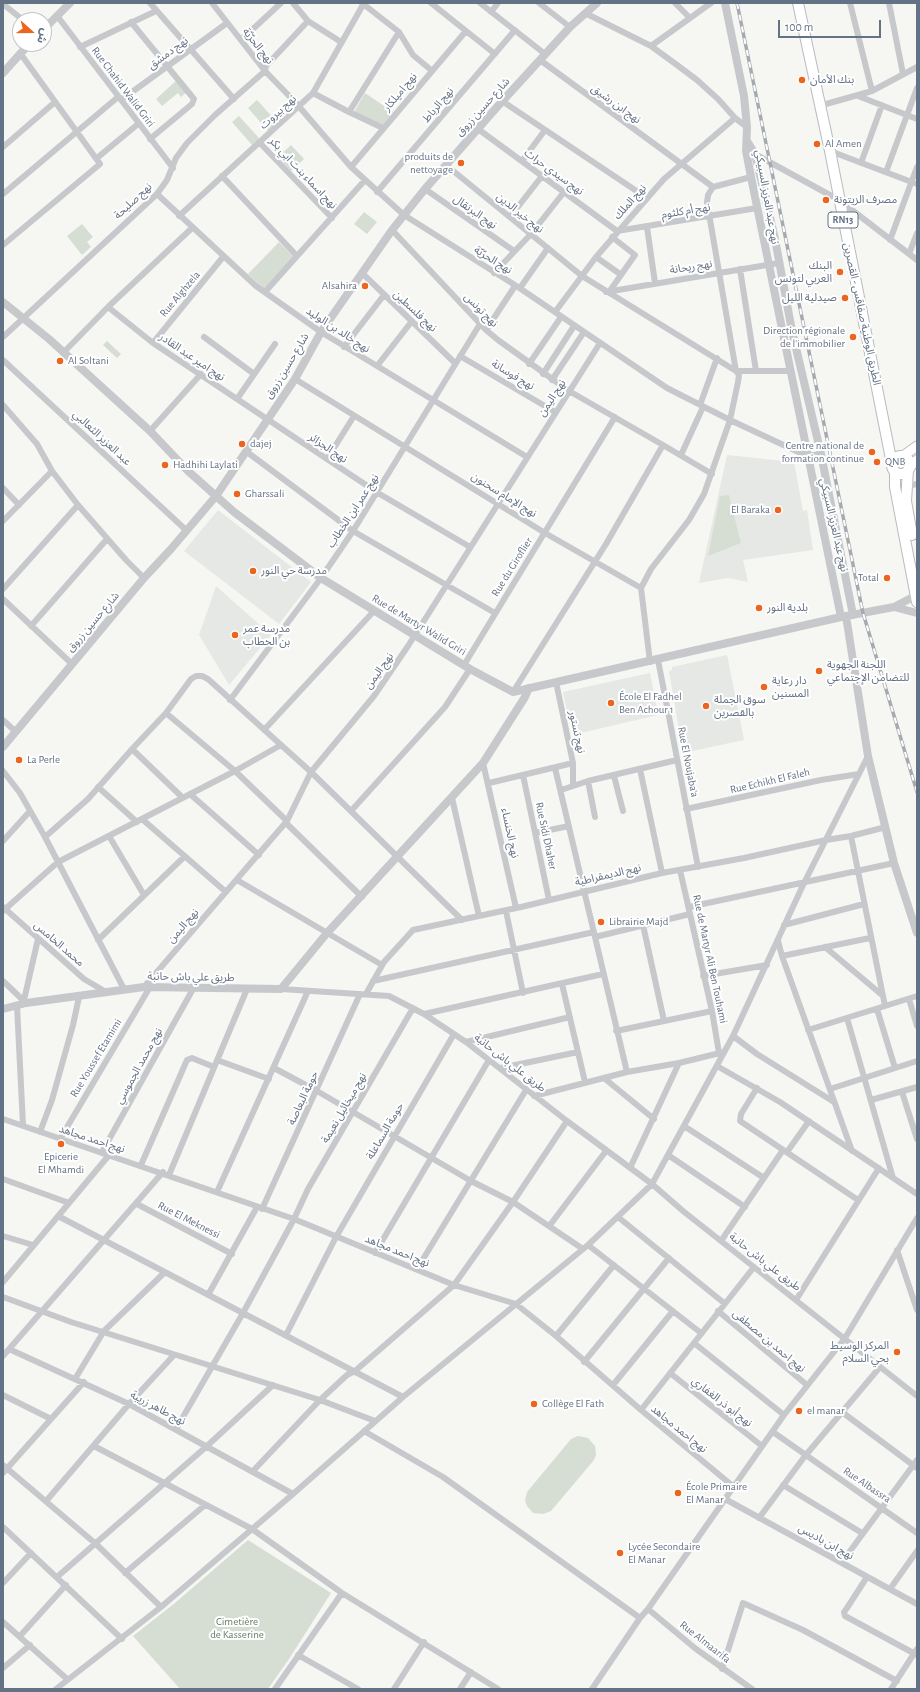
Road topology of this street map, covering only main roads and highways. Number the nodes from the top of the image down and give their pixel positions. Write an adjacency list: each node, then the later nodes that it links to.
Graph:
1 (798, 3): 2 (main road, الطريق الوطنية صفاقس - القصرين / RN13)
2 (887, 438): 4 (main road, الطريق الوطنية صفاقس - القصرين / RN13); 6 (main road, الطريق الوطنية صفاقس - القصرين / RN13)
3 (917, 446): 4 (main road)
4 (901, 456): 6 (main road); 7 (main road, RN13)
5 (917, 460): 7 (main road)
6 (893, 468): 7 (main road); 10 (main road, الطريق الوطنية صفاقس - القصرين / RN13)
7 (908, 469): 8 (main road)
8 (912, 485): 9 (main road)
9 (917, 562)
10 (917, 598)

